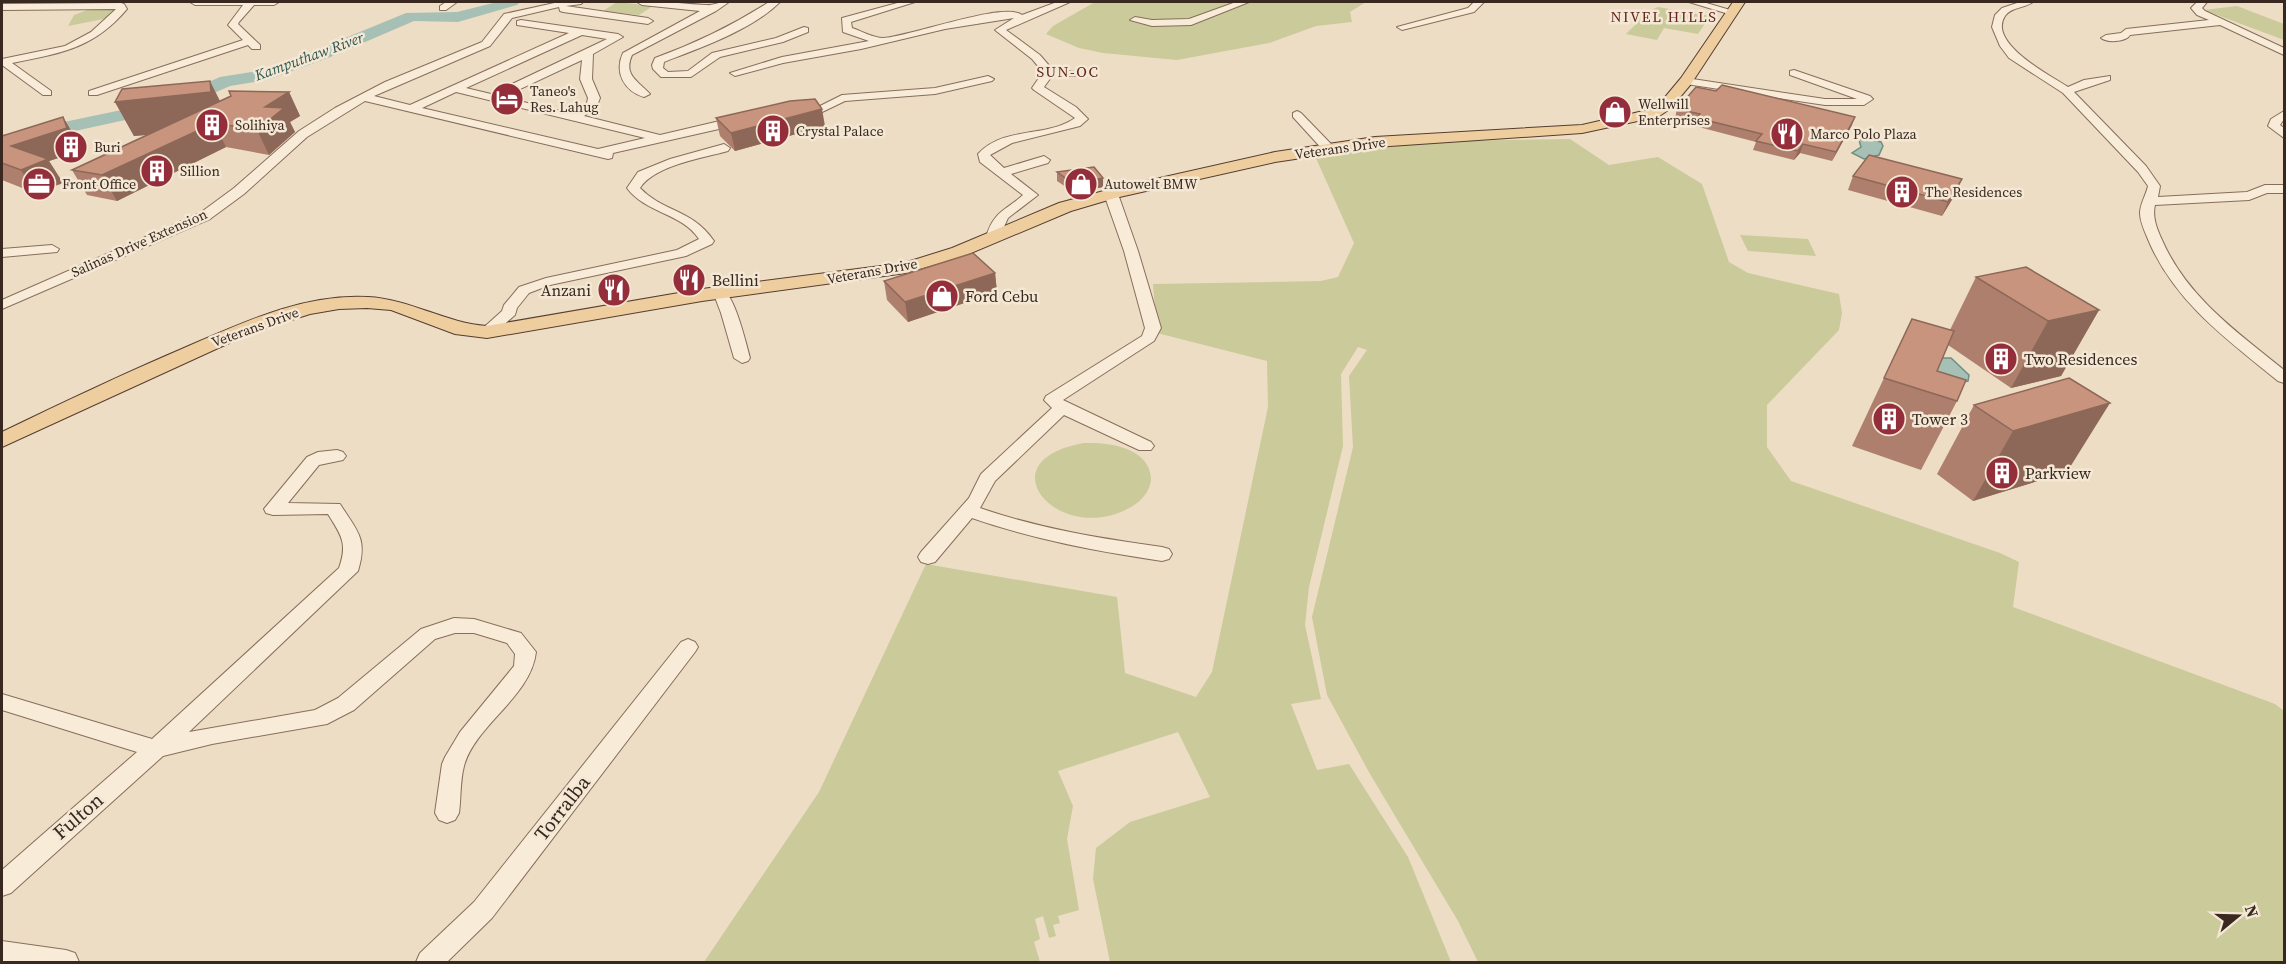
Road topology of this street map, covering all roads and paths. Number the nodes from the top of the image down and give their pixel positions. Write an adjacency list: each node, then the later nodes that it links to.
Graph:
1 (195, 2): 2 (street)
2 (251, 2): 3 (street); 45 (street)
3 (274, 2)
4 (578, 2): 16 (street, Salinas Drive Extension)
5 (642, 2): 15 (street)
6 (724, 2): 19 (street)
7 (775, 2): 29 (street)
8 (910, 2): 28 (street)
9 (1065, 2): 20 (street)
10 (1244, 2): 21 (street)
11 (1479, 2): 24 (street)
12 (1694, 2): 18 (street)
13 (2028, 2): 42 (street)
14 (2202, 2): 22 (street)
15 (668, 5): 16 (street); 19 (street)
16 (546, 6): 46 (street, Salinas Drive Extension)
17 (2, 7): 33 (street)
18 (1736, 7): 40 (main road, Veterans Drive)
19 (713, 9): 30 (street)
20 (1031, 17): 28 (street); 34 (street)
21 (1135, 20)
22 (2222, 22): 27 (street); 31 (street)
23 (520, 23): 26 (street)
24 (1402, 27)
25 (804, 30): 29 (street)
26 (580, 32): 32 (street); 41 (street)
27 (2106, 38)
28 (881, 41): 35 (street)
29 (702, 44): 30 (street)
30 (640, 45): 44 (street)
31 (2284, 52)
32 (588, 53): 47 (street); 52 (street)
33 (3, 62): 43 (street)
34 (1049, 72): 37 (street); 61 (street)
35 (735, 73)
36 (1794, 73): 40 (street)
37 (1072, 74)
38 (2106, 78): 42 (street)
39 (988, 79): 49 (street)
40 (1686, 81): 57 (main road, Veterans Drive)
41 (456, 89): 47 (street); 48 (street)
42 (2067, 91): 64 (street)
43 (47, 93)
44 (644, 93)
45 (98, 97)
46 (362, 97): 48 (street); 69 (street, Salinas Drive Extension)
47 (494, 97): 52 (street)
48 (412, 108): 58 (street)
49 (786, 111)
50 (2284, 114): 54 (street)
51 (1297, 115): 57 (street)
52 (577, 116): 55 (street)
53 (753, 117): 55 (street)
54 (2284, 134)
55 (661, 138): 58 (street)
56 (724, 148): 70 (street)
57 (1328, 148): 63 (main road, Veterans Drive)
58 (597, 153): 59 (street)
59 (618, 157)
60 (1044, 160): 61 (street)
61 (1000, 173): 65 (street)
62 (2284, 189): 64 (street)
63 (1111, 194): 65 (main road, Veterans Drive); 73 (street)
64 (2152, 201): 72 (street)
65 (993, 237): 68 (main road, Veterans Drive)
66 (52, 249): 67 (street)
67 (2, 253)
68 (720, 292): 70 (main road, Veterans Drive); 71 (street)
69 (2, 305)
70 (480, 331): 74 (main road, Veterans Drive)
71 (742, 358)
72 (2284, 378)
73 (1062, 408): 75 (street); 77 (street)
74 (2, 440)
75 (1145, 446)
76 (337, 456): 82 (street, Fulton)
77 (968, 510): 78 (street); 79 (street)
78 (1162, 554)
79 (928, 557)
80 (688, 647): 87 (street, Torralba)
81 (2, 702): 82 (street)
82 (156, 749): 83 (street); 84 (street, Fulton)
83 (447, 813)
84 (2, 885)
85 (2, 953): 86 (street)
86 (66, 963)
87 (429, 963)

